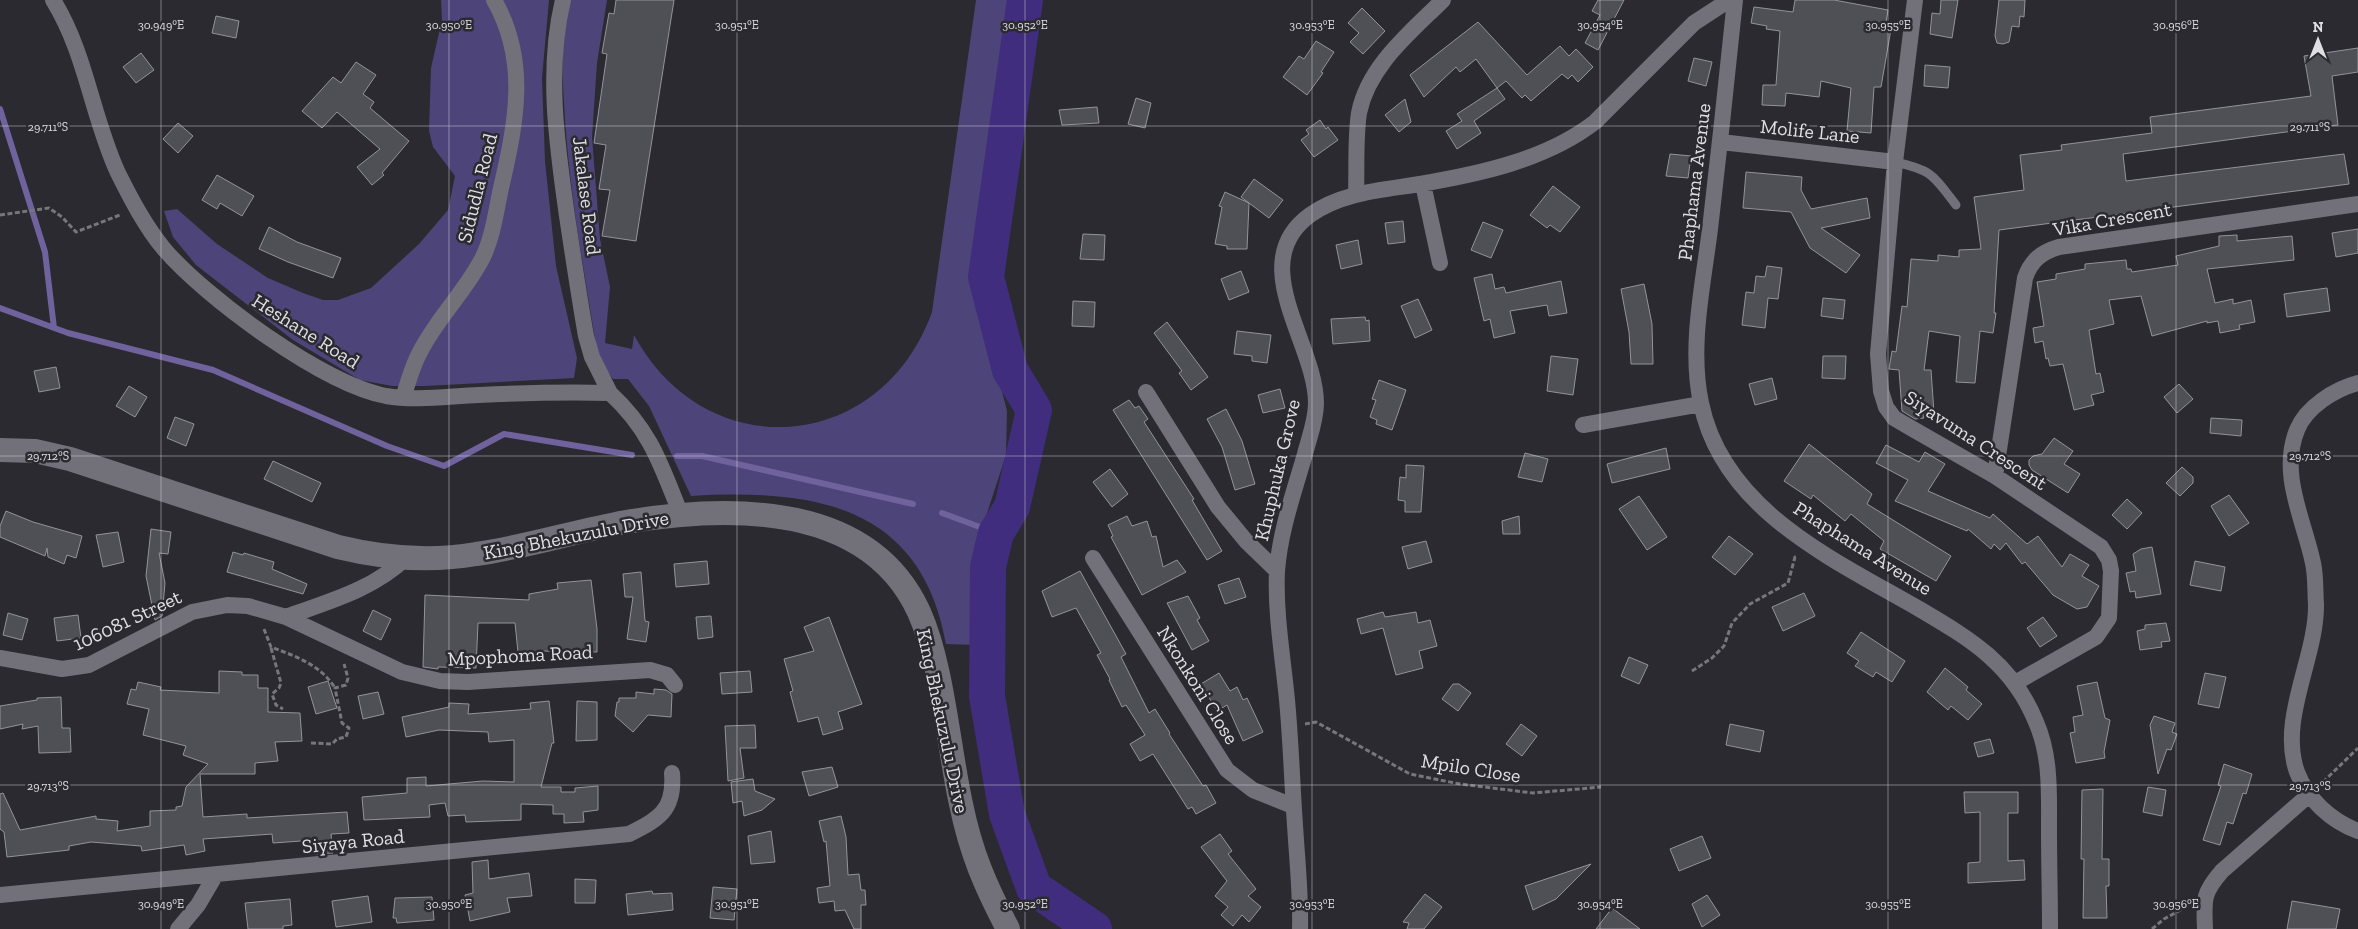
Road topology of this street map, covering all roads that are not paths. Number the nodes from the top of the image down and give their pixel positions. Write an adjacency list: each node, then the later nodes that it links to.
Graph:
1 (54, 0): 17 (street, Heshane Road)
2 (494, 0): 17 (street, Sidudla Road)
3 (563, 0): 16 (street, Jakalase Road)
4 (1443, 0): 10 (street)
5 (1734, 0): 7 (street, Phaphama Avenue); 9 (street, Khuphuka Grove)
6 (1915, 0): 8 (street, Siyavuma Crescent)
7 (1721, 142): 8 (street, Molife Lane); 18 (street, Phaphama Avenue)
8 (1895, 162): 12 (lane); 21 (street, Siyavuma Crescent)
9 (1423, 184): 10 (street, Khuphuka Grove); 13 (street)
10 (1356, 194): 25 (street, Khuphuka Grove)
11 (2358, 204): 21 (street, Vika Crescent)
12 (1956, 205)
13 (1440, 263)
14 (2358, 383): 31 (street)
15 (1146, 392): 25 (street)
16 (610, 393): 17 (street, Heshane Road); 22 (street)
17 (403, 398)
18 (1701, 404): 19 (street); 28 (street, Phaphama Avenue)
19 (1582, 425)
20 (0, 450): 23 (street, King Bhekuzulu Drive)
21 (1995, 476): 28 (street, Siyavuma Crescent)
22 (681, 515): 23 (street, King Bhekuzulu Drive); 37 (street, King Bhekuzulu Drive)
23 (406, 558): 26 (street)
24 (1092, 558): 32 (street, Nkonkoni Close)
25 (1277, 571): 32 (street, Khuphuka Grove)
26 (286, 617): 27 (street, 106081 Street); 29 (street, Mpophoma Road)
27 (0, 658)
28 (2015, 683): 39 (street, Phaphama Avenue)
29 (675, 685)
30 (672, 773): 34 (street, Siyaya Road)
31 (2310, 794): 33 (street); 40 (street)
32 (1293, 806): 38 (street, Khuphuka Grove)
33 (2358, 831)
34 (215, 876): 35 (street, Siyaya Road); 36 (street)
35 (0, 895)
36 (178, 929)
37 (1008, 929)
38 (1300, 929)
39 (2050, 929)
40 (2205, 929)

